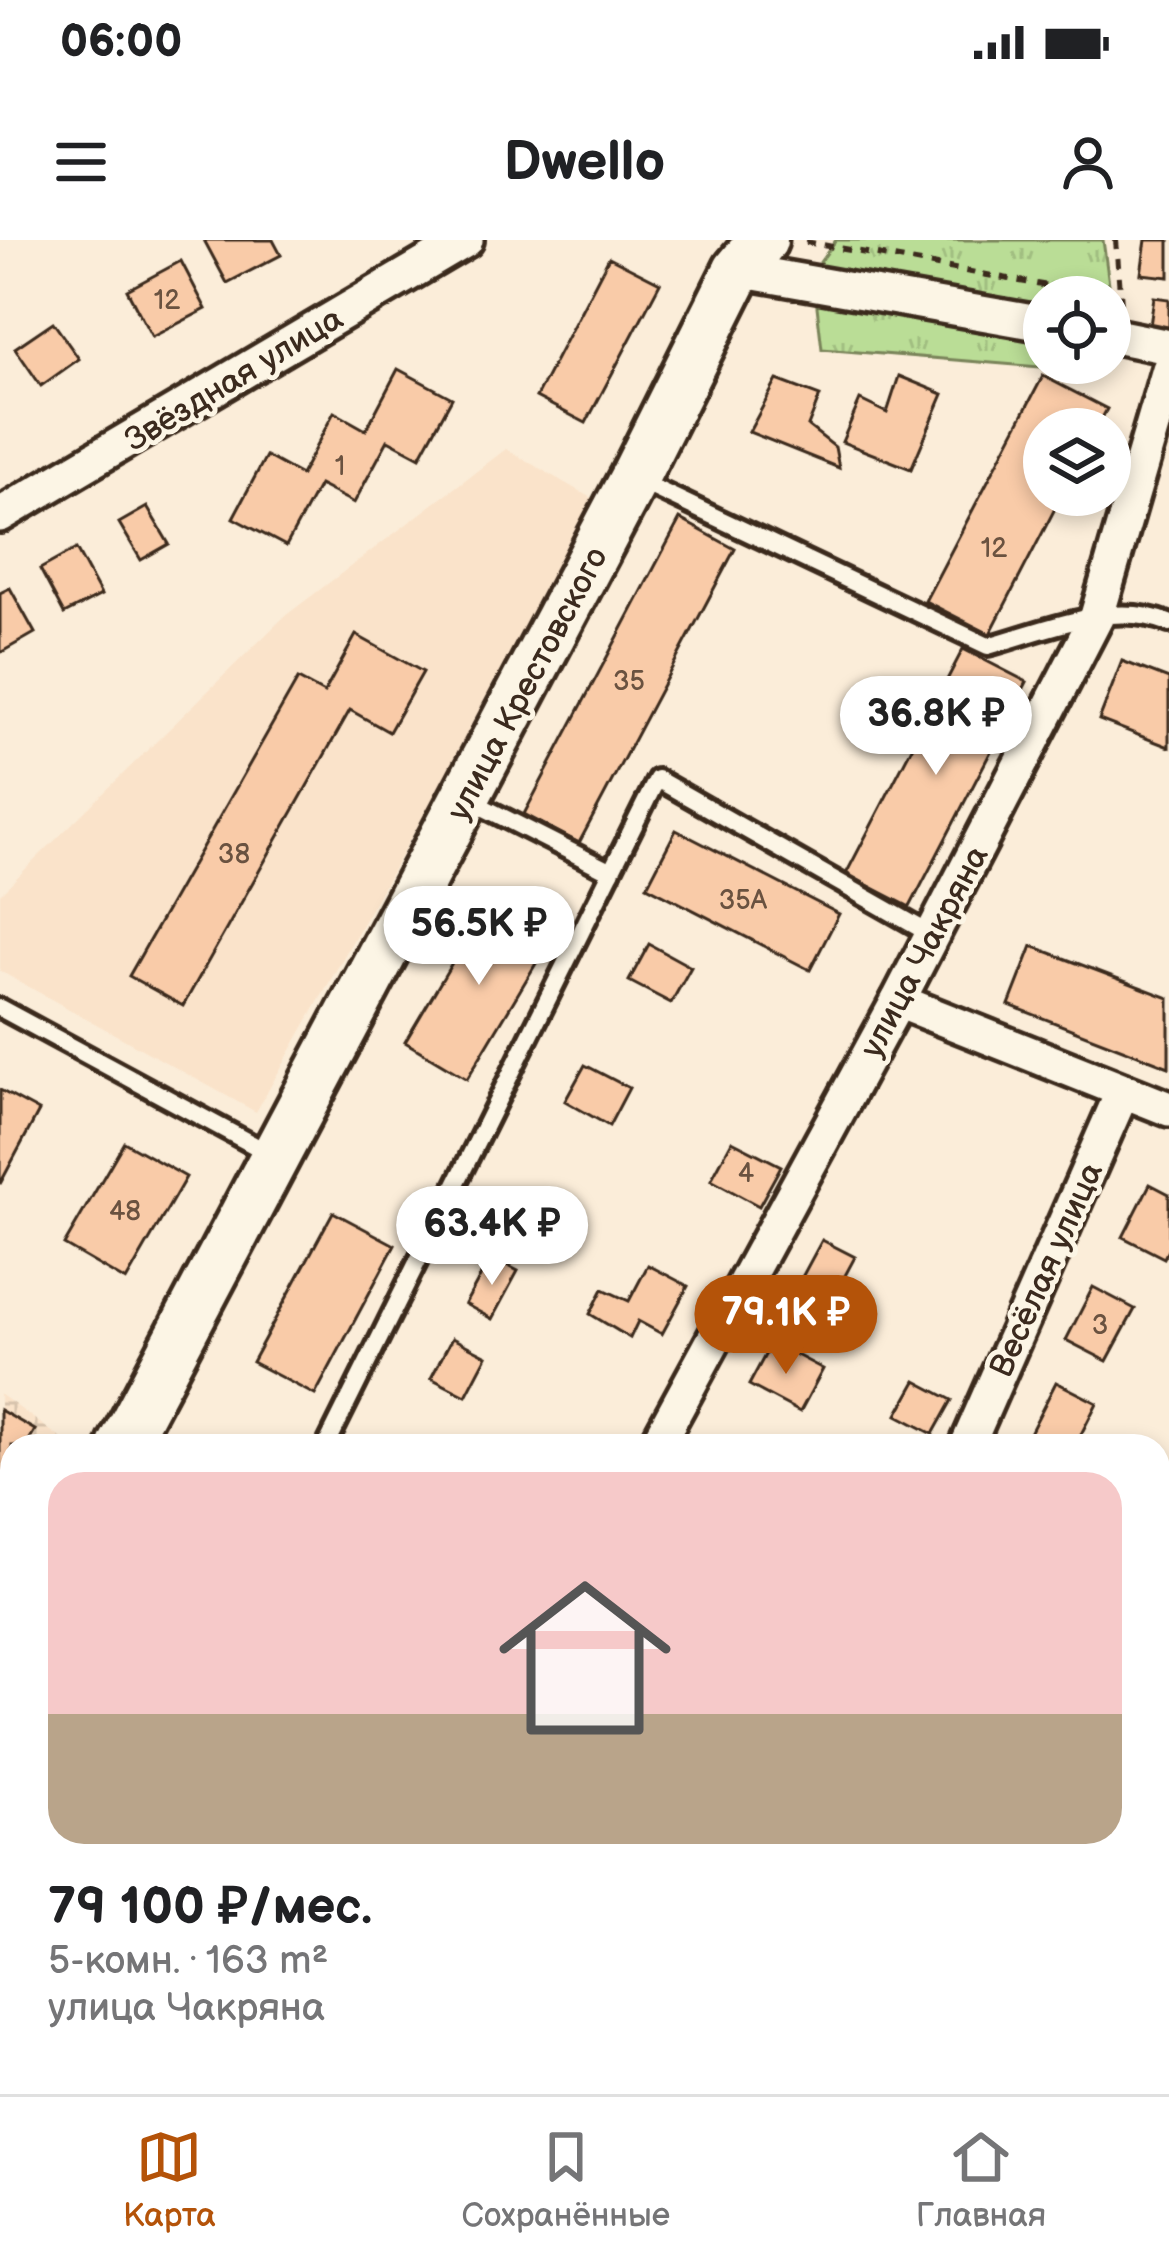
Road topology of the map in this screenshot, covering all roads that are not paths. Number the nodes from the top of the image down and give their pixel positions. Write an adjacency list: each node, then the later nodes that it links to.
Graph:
1 (466, 240): 8 (street, Звёздная улица)
2 (769, 251): 3 (street); 7 (main road, улица Крестовского)
3 (1023, 318)
4 (1131, 339): 5 (street)
5 (1169, 347)
6 (1169, 369): 9 (street, улица Чакряна)
7 (634, 478): 9 (lane); 11 (main road, улица Крестовского)
8 (0, 514)
9 (1097, 616): 10 (lane); 13 (street, улица Чакряна)
10 (1169, 622)
11 (465, 797): 12 (lane); 18 (main road, улица Крестовского)
12 (610, 872): 13 (lane); 20 (lane)
13 (932, 935): 14 (street, улица Чакряна)
14 (898, 1001): 16 (street); 21 (street, улица Чакряна)
15 (0, 1009): 18 (lane)
16 (1123, 1091): 17 (street); 22 (street, Весёлая улица)
17 (1169, 1109)
18 (275, 1156): 19 (main road, улица Крестовского)
19 (128, 1434)
20 (332, 1434)
21 (663, 1434)
22 (972, 1434)

